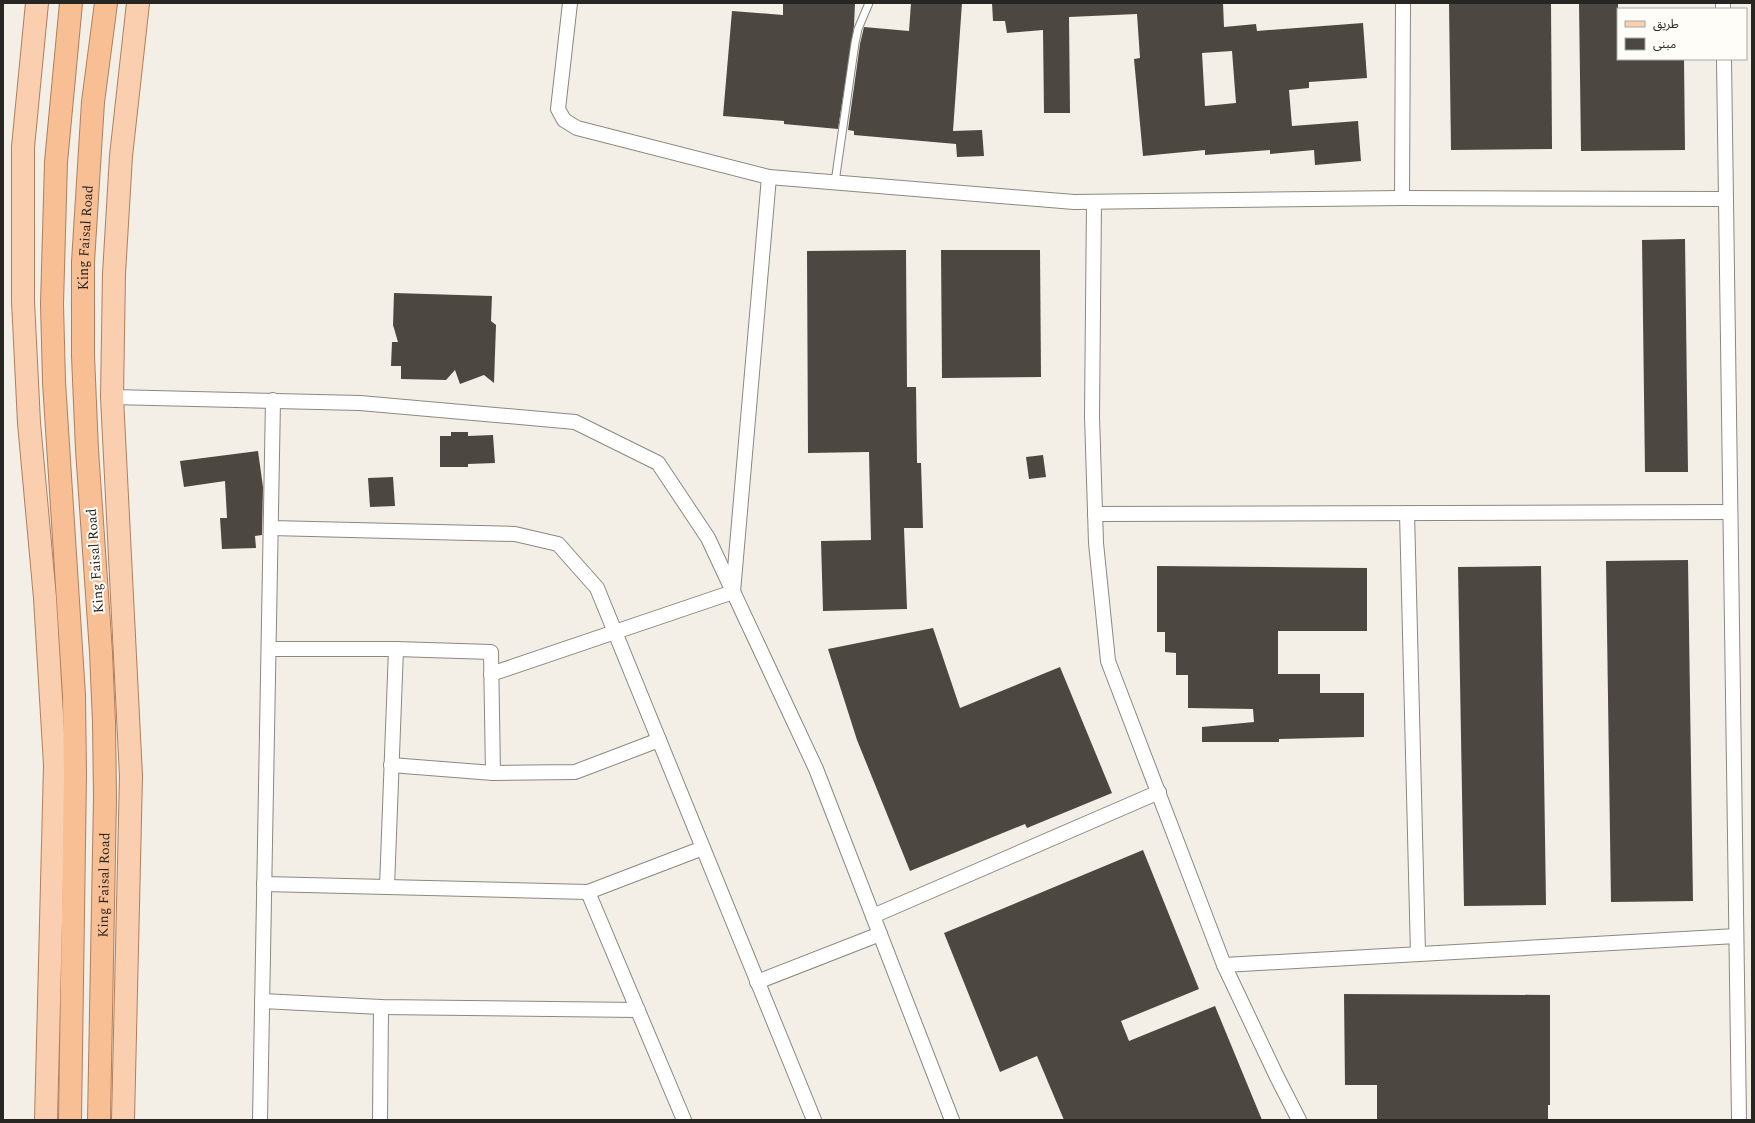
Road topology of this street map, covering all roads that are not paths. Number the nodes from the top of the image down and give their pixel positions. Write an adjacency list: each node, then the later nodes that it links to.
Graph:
1 (37, 3): 46 (main road)
2 (64, 3): 12 (main road)
3 (71, 3): 12 (highway, King Faisal Road)
4 (106, 3): 11 (highway, King Faisal Road)
5 (116, 3): 11 (main road)
6 (138, 3): 18 (main road)
7 (570, 3): 13 (street)
8 (869, 3): 14 (lane)
9 (1403, 3): 15 (street)
10 (1724, 60): 16 (street)
11 (93, 102): 48 (highway, King Faisal Road)
12 (59, 111): 47 (highway, King Faisal Road)
13 (769, 177): 14 (street); 24 (street)
14 (835, 182): 17 (street)
15 (1402, 198): 16 (street); 17 (street)
16 (1726, 199): 20 (street)
17 (1094, 202): 22 (street)
18 (112, 397): 19 (street); 49 (main road)
19 (273, 400): 23 (street); 24 (street)
20 (1730, 512): 21 (street); 39 (street)
21 (1407, 513): 22 (street); 40 (street)
22 (1095, 514): 32 (street)
23 (271, 528): 25 (street); 27 (street)
24 (734, 592): 25 (street); 37 (street)
25 (615, 632): 28 (street); 29 (street)
26 (396, 648): 27 (street); 28 (street); 30 (street)
27 (269, 649): 34 (street)
28 (491, 674): 31 (street)
29 (659, 740): 31 (street); 33 (street)
30 (392, 765): 31 (street); 35 (street)
31 (493, 774)
32 (1159, 792): 37 (street); 41 (street)
33 (703, 848): 36 (street); 42 (street)
34 (264, 884): 35 (street); 43 (street)
35 (387, 887): 36 (street)
36 (588, 892): 45 (street)
37 (873, 916): 38 (street)
38 (880, 934): 42 (street); 54 (street)
39 (1736, 936): 40 (street); 56 (street)
40 (1418, 954): 41 (street)
41 (1224, 965): 55 (street)
42 (757, 982): 53 (street)
43 (262, 1001): 44 (street); 50 (street)
44 (381, 1007): 45 (street); 51 (street)
45 (638, 1010): 52 (street)
46 (46, 1120)
47 (70, 1120)
48 (99, 1120)
49 (123, 1120)
50 (260, 1120)
51 (380, 1120)
52 (684, 1120)
53 (814, 1120)
54 (952, 1120)
55 (1299, 1120)
56 (1739, 1120)

